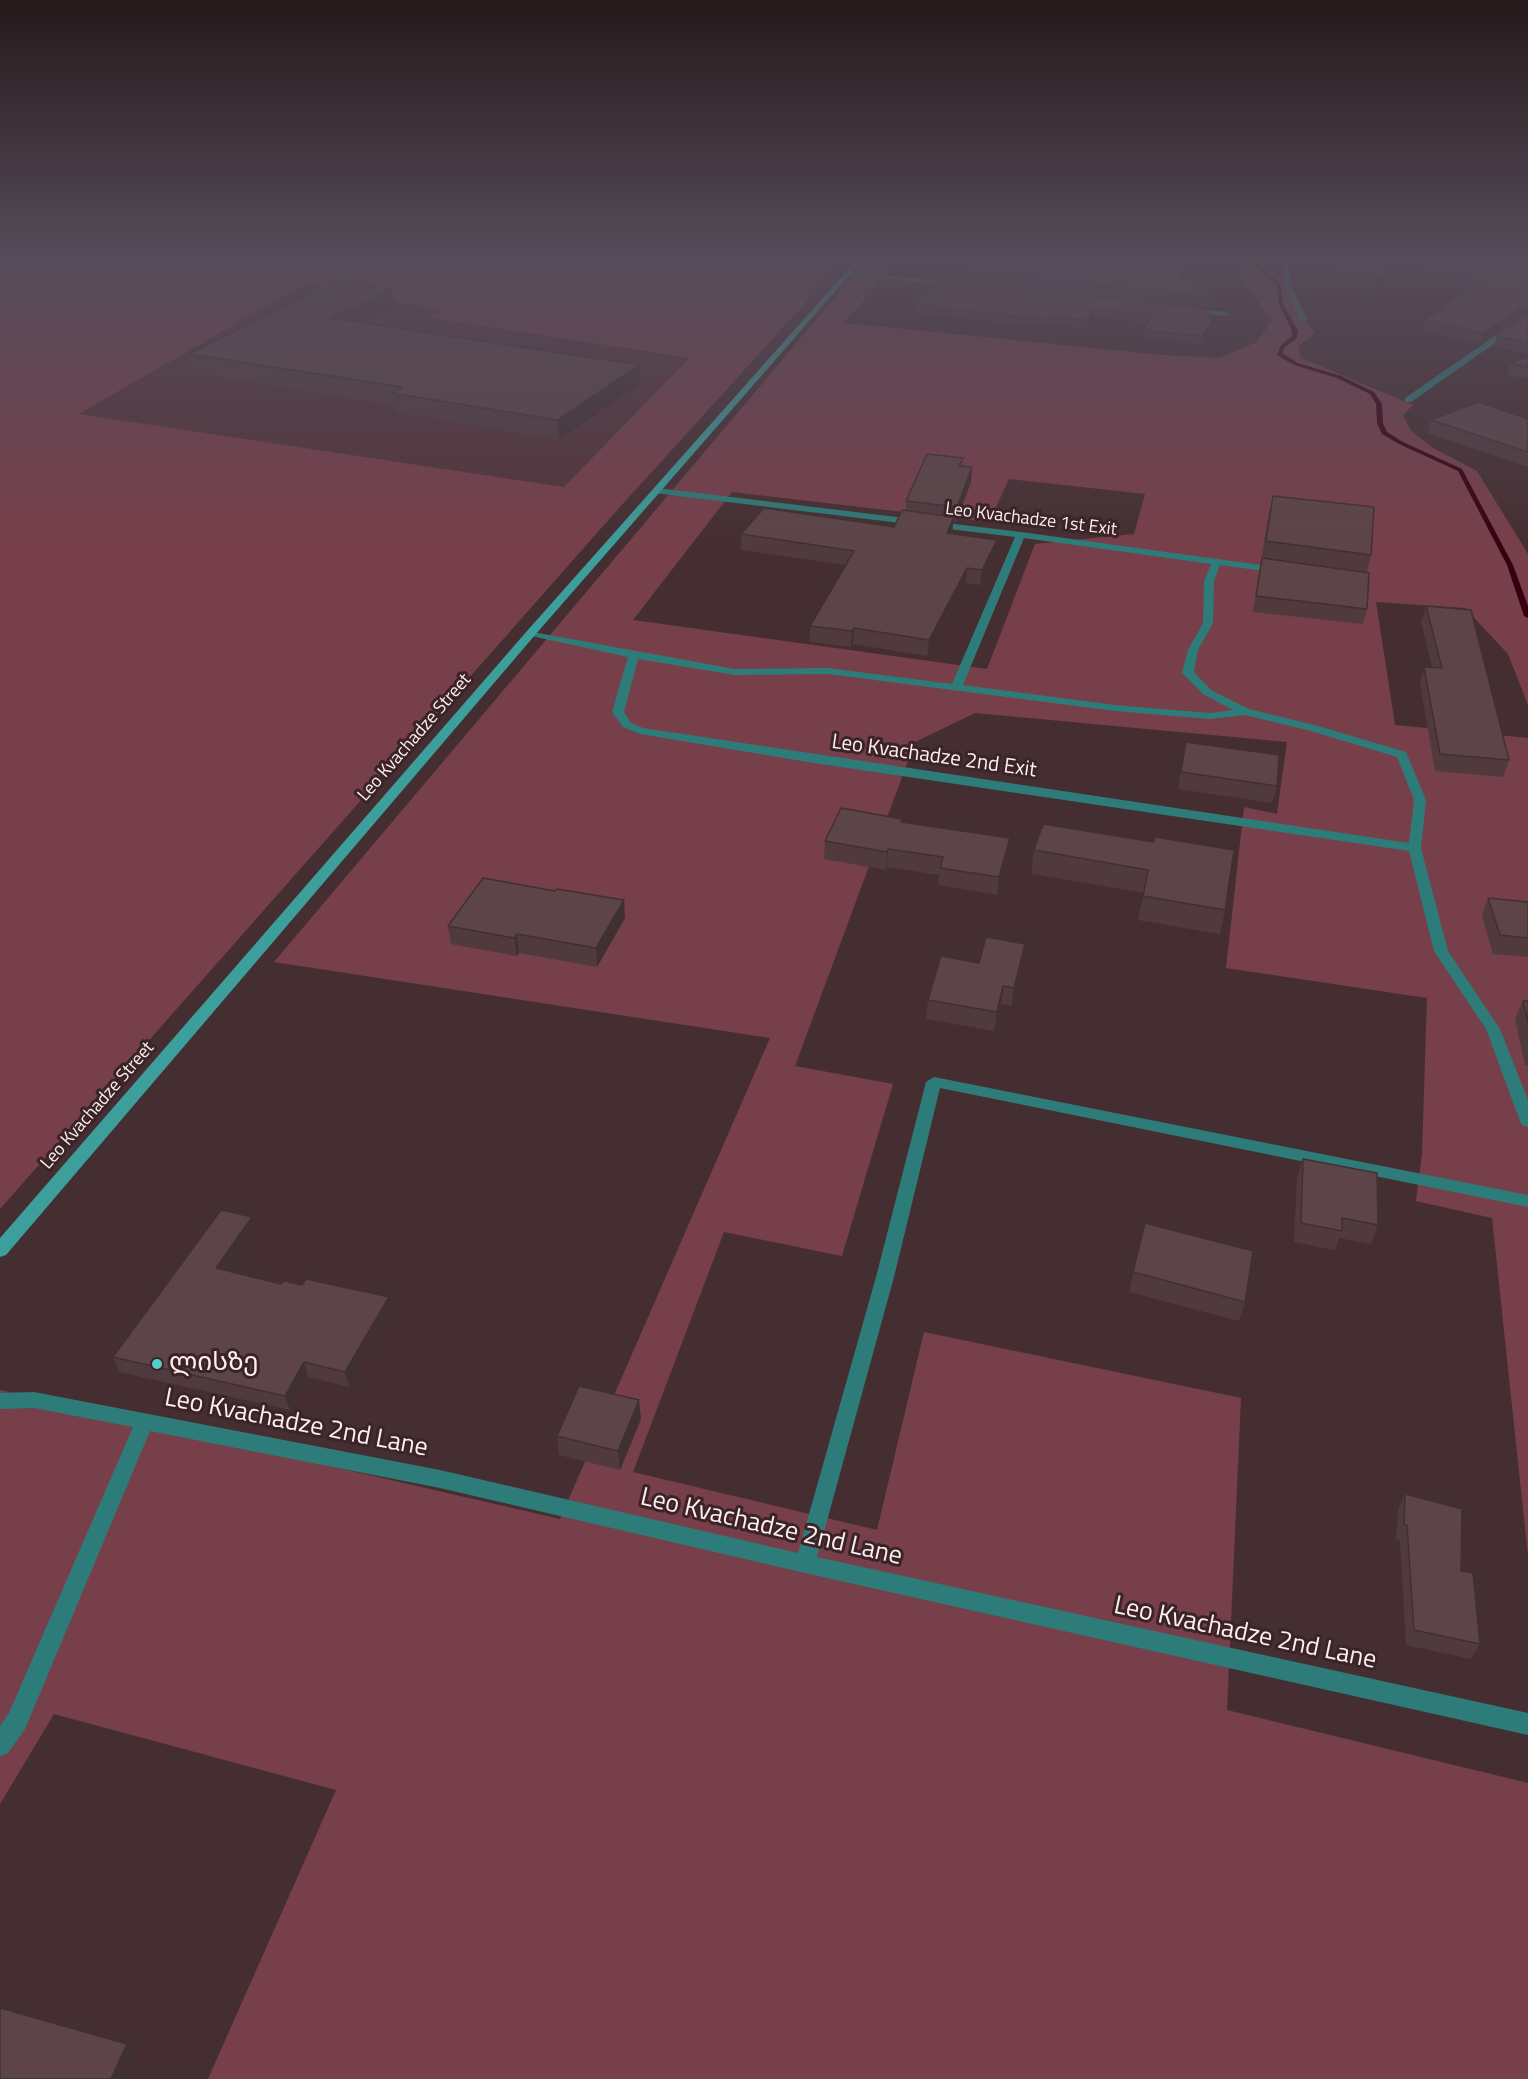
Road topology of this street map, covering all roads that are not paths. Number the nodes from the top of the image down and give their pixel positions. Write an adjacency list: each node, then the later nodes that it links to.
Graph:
1 (779, 353): 4 (main road, Leo Kvachadze Street)
2 (1476, 353): 3 (street)
3 (1408, 400)
4 (657, 491): 5 (street, Leo Kvachadze 1st Exit); 8 (main road, Leo Kvachadze Street)
5 (1021, 535): 6 (street, Leo Kvachadze 1st Exit); 10 (street)
6 (1217, 561): 7 (street, Leo Kvachadze 1st Exit); 11 (street)
7 (1286, 571)
8 (531, 633): 9 (street); 15 (main road, Leo Kvachadze Street)
9 (634, 655): 10 (street); 12 (street, Leo Kvachadze 2nd Exit)
10 (957, 686): 11 (street)
11 (1245, 712): 12 (street)
12 (1415, 848): 13 (street)
13 (1528, 1121)
14 (1528, 1201): 18 (street)
15 (0, 1250)
16 (0, 1401): 17 (street, Leo Kvachadze 2nd Lane)
17 (144, 1423): 18 (street, Leo Kvachadze 2nd Lane); 20 (street)
18 (805, 1564): 19 (street, Leo Kvachadze 2nd Lane)
19 (1528, 1724)
20 (0, 1745)

